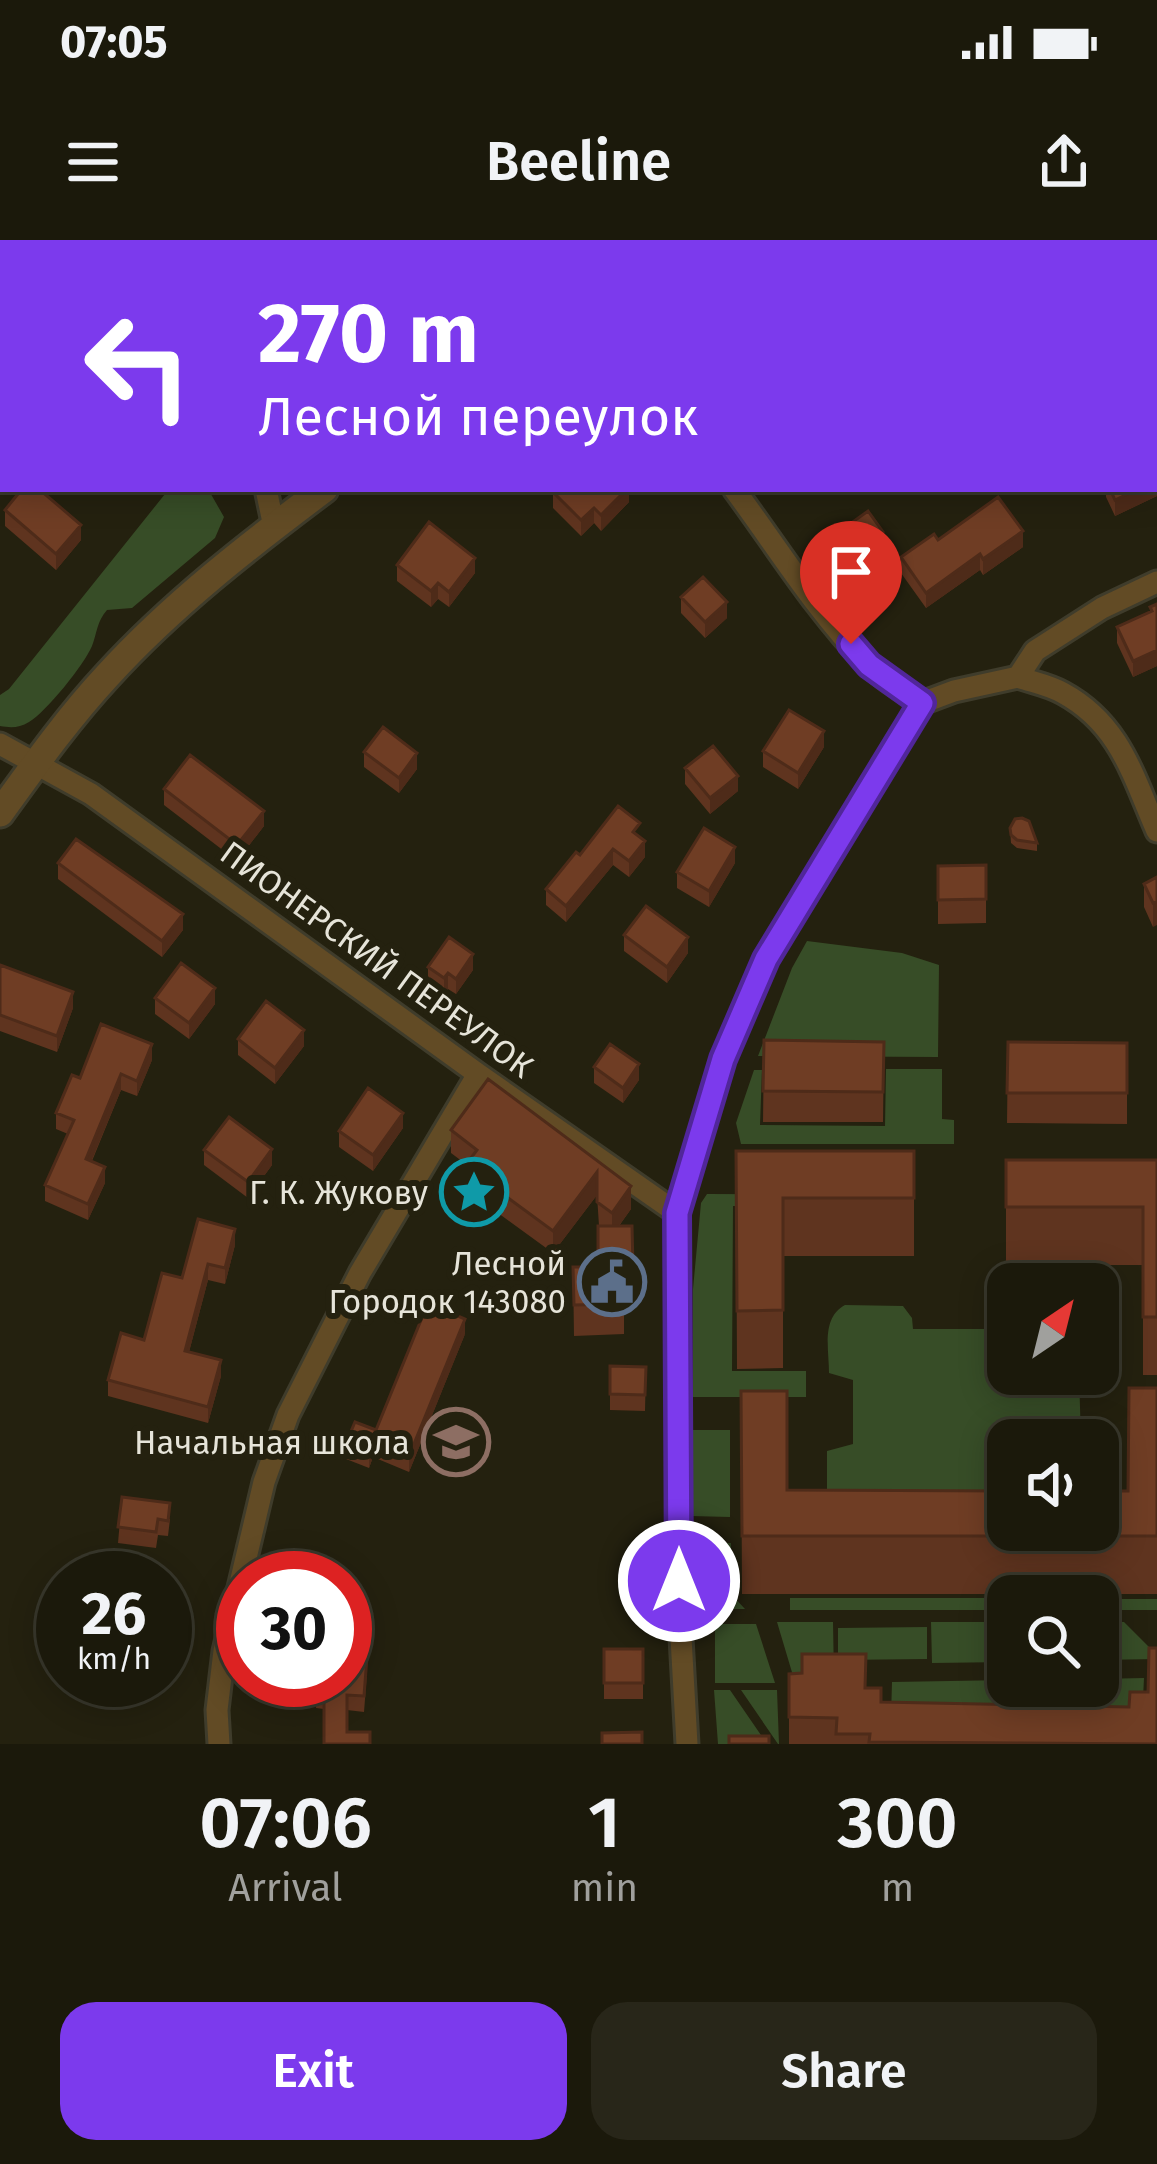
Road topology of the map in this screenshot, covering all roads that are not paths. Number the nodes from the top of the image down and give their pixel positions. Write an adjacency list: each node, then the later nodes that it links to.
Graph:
1 (267, 492): 4 (street)
2 (320, 492): 4 (street)
3 (736, 492): 7 (street)
4 (274, 527): 9 (street)
5 (1157, 581): 6 (street)
6 (1018, 677): 7 (street); 11 (street)
7 (922, 703): 13 (street)
8 (0, 743): 9 (street, ПИОНЕРСКИЙ ПЕРЕУЛОК)
9 (36, 763): 10 (street); 12 (street, ПИОНЕРСКИЙ ПЕРЕУЛОК)
10 (0, 813)
11 (1157, 832)
12 (478, 1074): 13 (street, ПИОНЕРСКИЙ ПЕРЕУЛОК); 14 (street)
13 (677, 1213): 15 (street)
14 (219, 1744)
15 (687, 1744)

